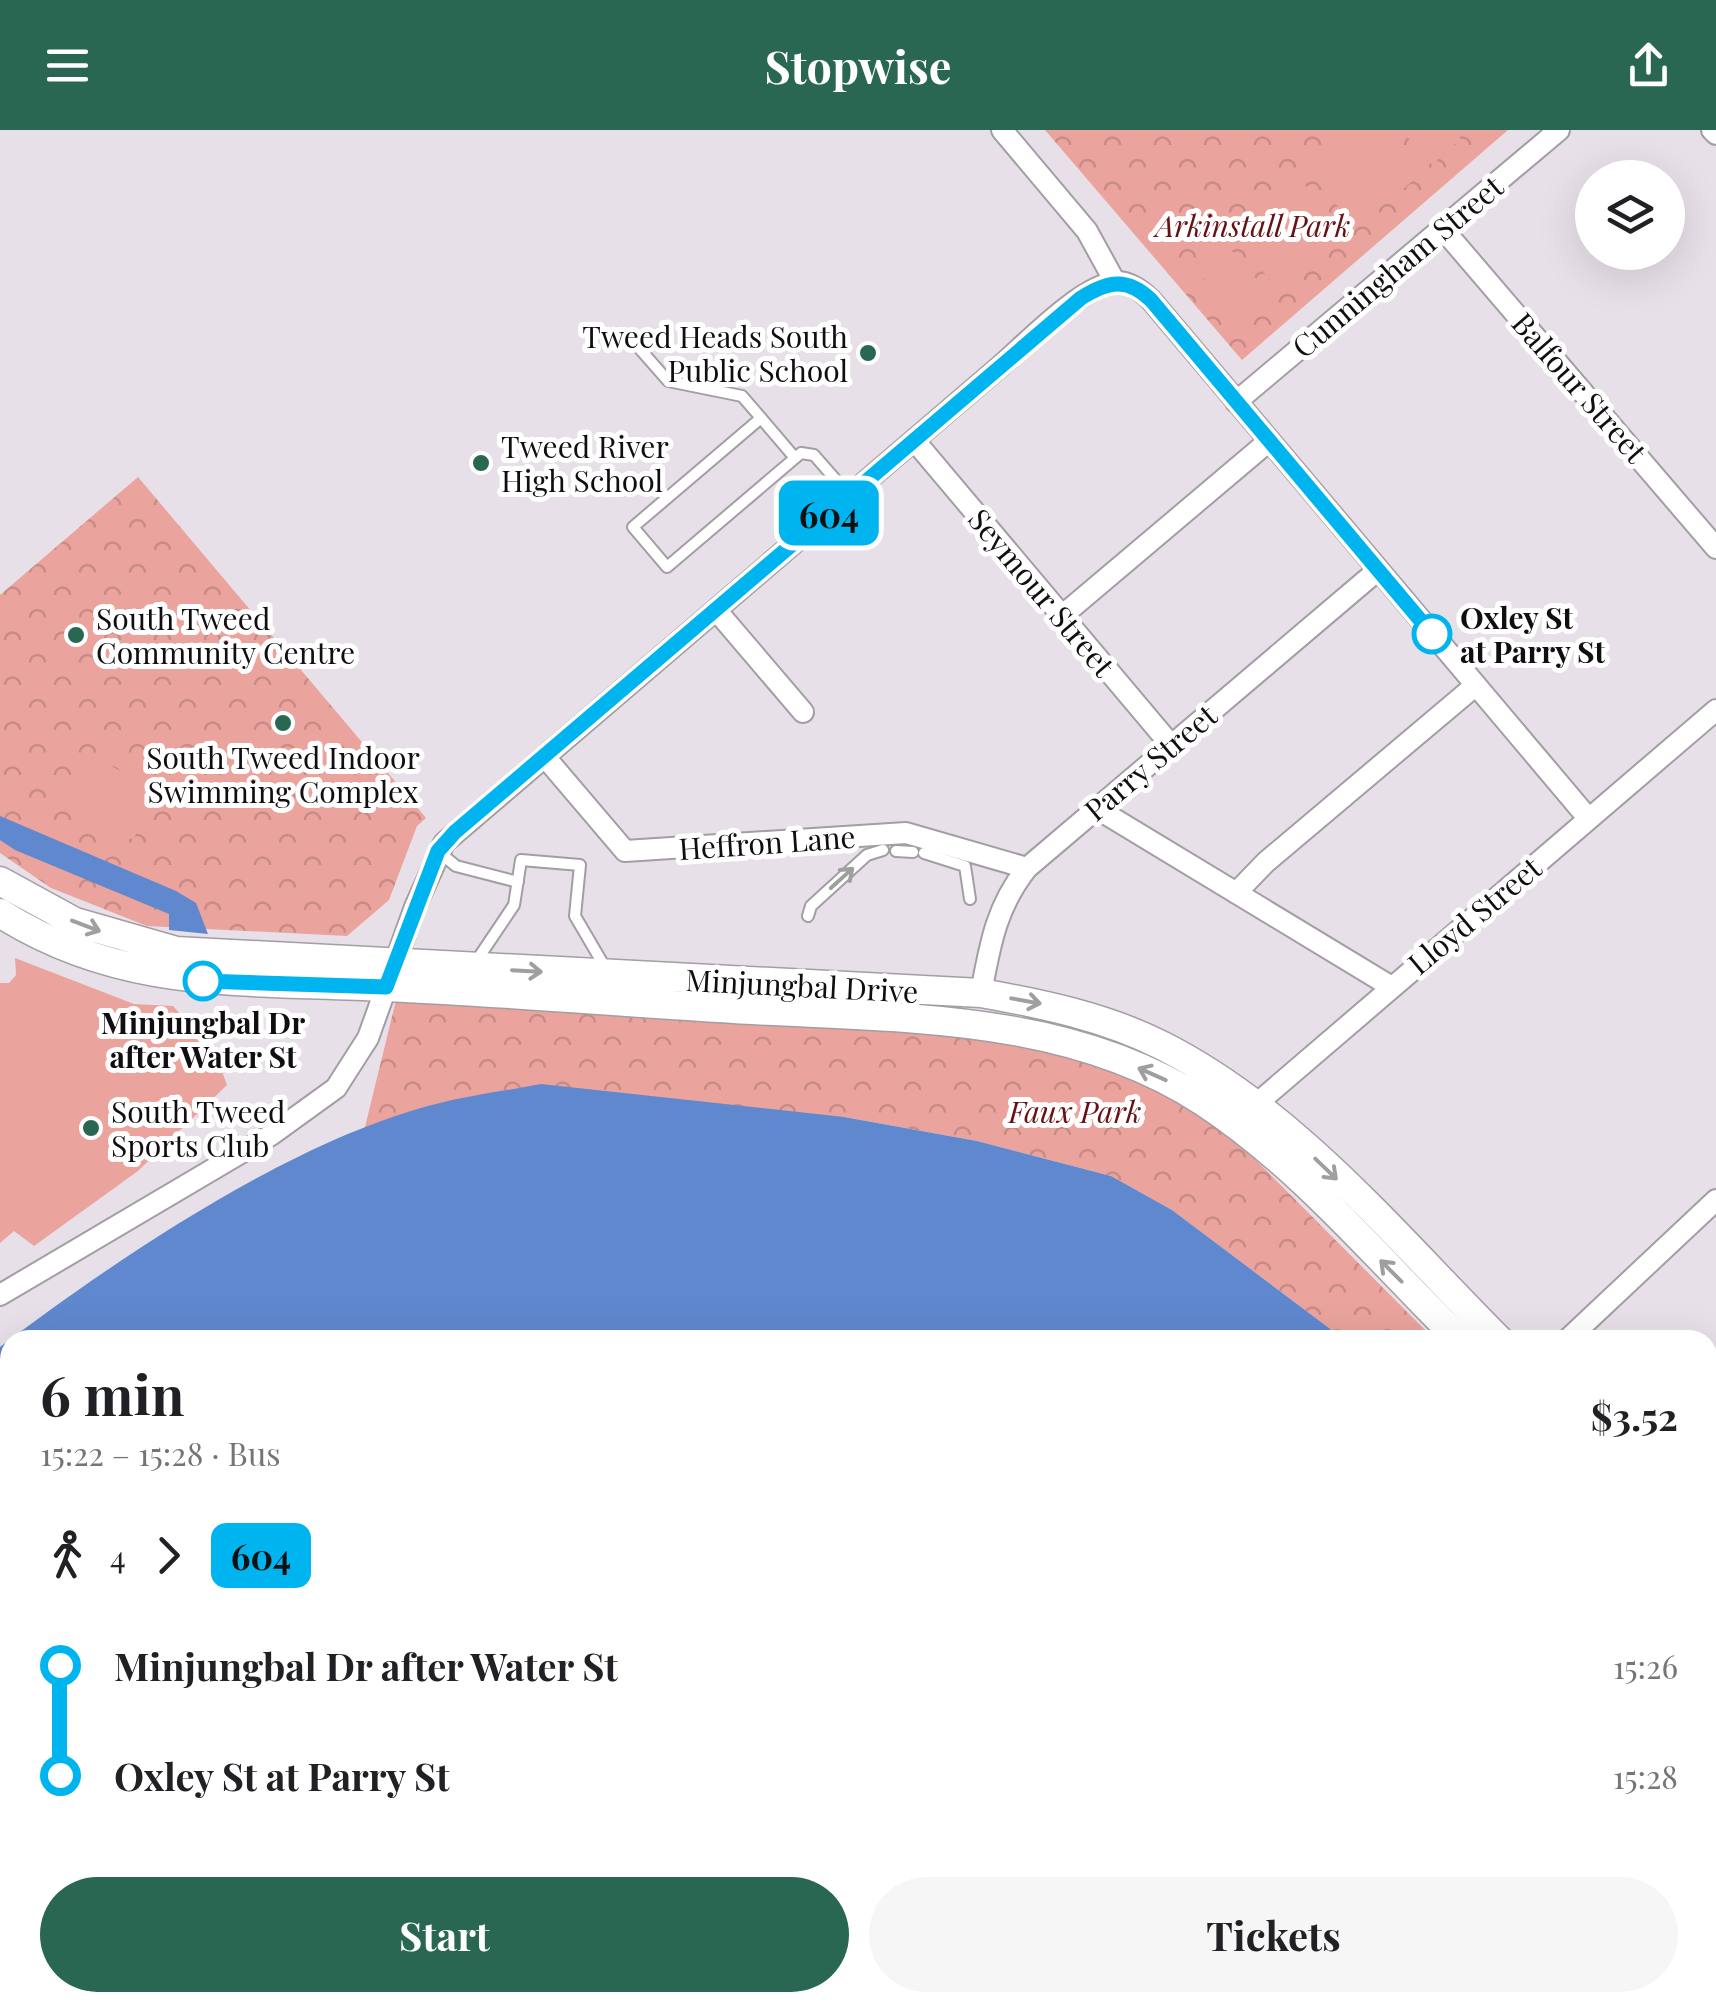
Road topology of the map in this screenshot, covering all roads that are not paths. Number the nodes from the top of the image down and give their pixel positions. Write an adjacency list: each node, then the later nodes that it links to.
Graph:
1 (1002, 130): 4 (street)
2 (1559, 130): 3 (street, Cunningham Street)
3 (1442, 228): 6 (street, Cunningham Street); 12 (street, Balfour Street)
4 (1115, 282): 6 (street); 8 (street)
5 (632, 340): 7 (lane)
6 (1236, 402): 9 (street)
7 (761, 418): 10 (lane); 10 (lane)
8 (914, 440): 11 (street); 15 (street, Seymour Street)
9 (1269, 441): 13 (street); 15 (street)
10 (795, 458): 11 (lane)
11 (850, 496): 14 (street)
12 (1716, 548)
13 (1378, 570): 16 (street); 19 (street, Parry Street)
14 (716, 610): 18 (street); 20 (street)
15 (1063, 615): 19 (street, Seymour Street)
16 (1476, 685): 22 (street); 29 (street)
17 (1716, 710): 22 (street, Lloyd Street)
18 (803, 712)
19 (1170, 744): 21 (street, Parry Street)
20 (546, 757): 24 (street); 26 (street, Heffron Lane)
21 (1096, 808): 26 (street, Parry Street); 29 (street)
22 (1588, 818): 36 (street, Lloyd Street)
23 (883, 850): 32 (lane, one-way to 23)
24 (438, 851): 28 (lane); 34 (street)
25 (896, 851): 30 (lane)
26 (1026, 868): 37 (street, Parry Street)
27 (0, 881): 34 (main road, Minjungbal Drive, one-way to 34)
28 (518, 882): 33 (lane); 35 (lane)
29 (1236, 893): 36 (street)
30 (970, 899)
31 (0, 913): 34 (main road, Minjungbal Drive)
32 (808, 916)
33 (471, 968): 34 (main road, Minjungbal Drive); 35 (main road, Minjungbal Drive, one-way to 35)
34 (390, 976): 38 (main road, Minjungbal Drive, one-way to 34); 40 (street)
35 (610, 976): 37 (main road, Minjungbal Drive)
36 (1390, 986): 38 (street, Lloyd Street)
37 (981, 994): 38 (main road, Minjungbal Drive, one-way to 38)
38 (1245, 1114): 41 (main road, Minjungbal Drive, one-way to 38); 42 (main road, Minjungbal Drive, one-way to 42)
39 (1716, 1200): 43 (street)
40 (0, 1295)
41 (1450, 1330)
42 (1488, 1330)
43 (1579, 1330)

